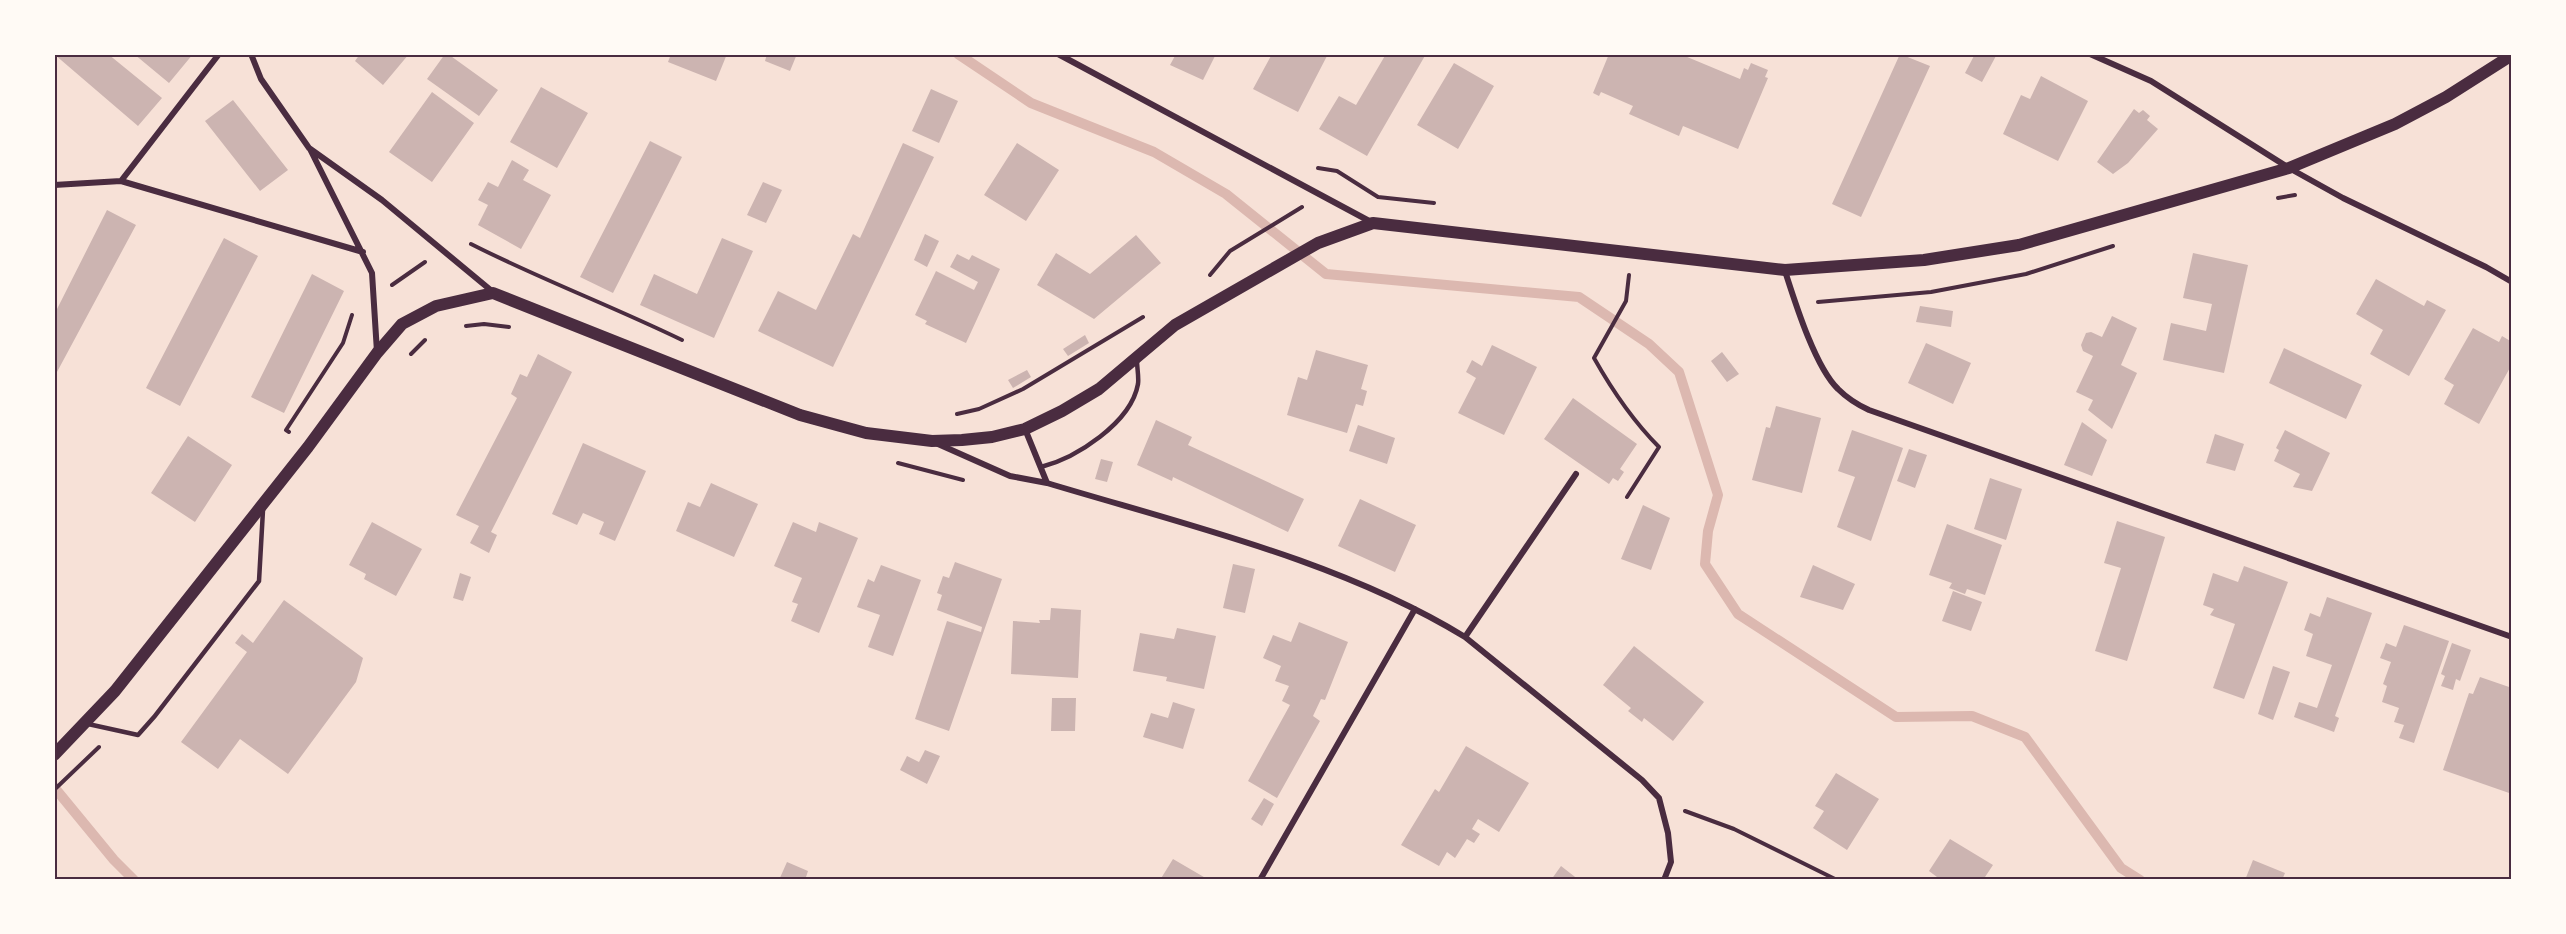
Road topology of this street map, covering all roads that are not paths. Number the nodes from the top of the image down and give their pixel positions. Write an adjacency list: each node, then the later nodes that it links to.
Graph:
1 (219, 54): 8 (street)
2 (251, 54): 6 (street)
3 (1058, 54): 10 (street)
4 (2090, 54): 7 (street)
5 (2512, 55): 7 (main road)
6 (309, 148): 11 (street); 14 (street)
7 (2289, 168): 12 (main road); 13 (street)
8 (121, 181): 9 (street); 11 (street)
9 (54, 185)
10 (1373, 223): 12 (main road); 16 (main road)
11 (363, 252): 15 (street)
12 (1785, 270): 25 (street)
13 (2512, 282)
14 (493, 292): 15 (main road); 18 (main road)
15 (377, 353): 22 (main road)
16 (1137, 359): 17 (main road); 19 (lane)
17 (1025, 429): 18 (main road); 19 (street)
18 (932, 441): 21 (street)
19 (1041, 467): 21 (street)
20 (1576, 474): 24 (street)
21 (1047, 483): 23 (street)
22 (263, 505): 26 (main road); 26 (lane)
23 (1415, 609): 24 (street); 28 (street)
24 (1465, 637): 29 (street)
25 (2512, 637)
26 (86, 723): 27 (main road)
27 (59, 751)
28 (1260, 880)
29 (1664, 880)

